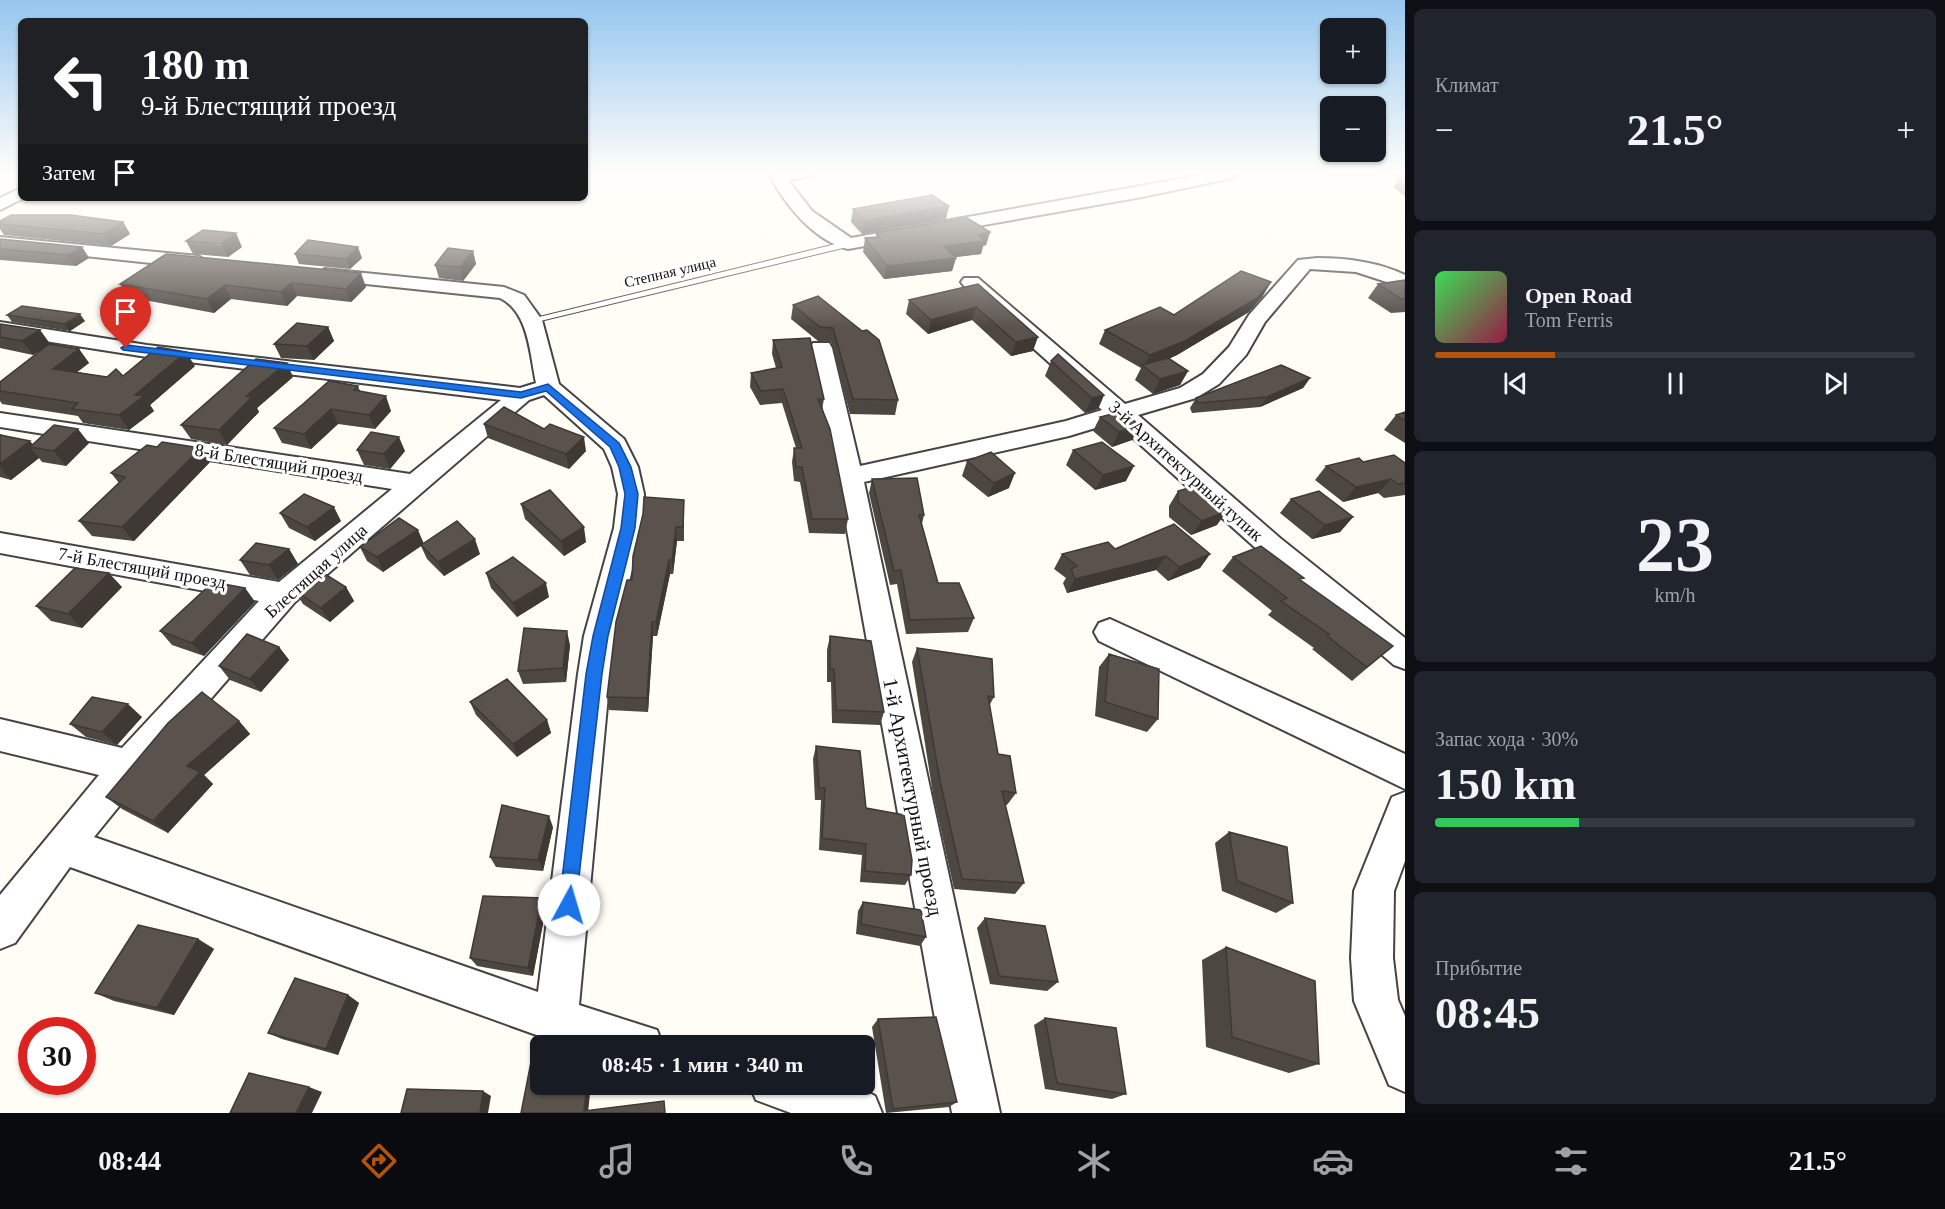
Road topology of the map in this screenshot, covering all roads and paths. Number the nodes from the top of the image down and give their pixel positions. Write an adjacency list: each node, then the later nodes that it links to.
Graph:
1 (817, 225): 4 (street)
2 (956, 225): 4 (street)
3 (0, 242): 5 (street)
4 (848, 244): 9 (lane, Степная улица)
5 (223, 265)
6 (305, 273): 9 (street)
7 (971, 282): 14 (street, 3-й Архитектурный тупик)
8 (1405, 282): 14 (street)
9 (532, 320): 12 (street)
10 (0, 328): 13 (street)
11 (820, 348): 16 (street, 1-й Архитектурный проезд)
12 (548, 387): 13 (street, Блестящая улица); 28 (street)
13 (521, 395): 17 (street, Блестящая улица)
14 (1123, 413): 16 (street); 21 (street, 3-й Архитектурный тупик)
15 (0, 420): 17 (street, 8-й Блестящий проезд)
16 (850, 480): 33 (street, 1-й Архитектурный проезд)
17 (415, 484): 19 (street, Блестящая улица)
18 (0, 543): 19 (street, 7-й Блестящий проезд)
19 (284, 594): 23 (street, Блестящая улица)
20 (1110, 632): 24 (street)
21 (1405, 656)
22 (0, 735): 23 (street)
23 (129, 766): 26 (street, Блестящая улица)
24 (1405, 772)
25 (1405, 810): 30 (street)
26 (63, 845): 27 (street, Блестящая улица); 28 (street)
27 (0, 928)
28 (556, 1020): 29 (street)
29 (605, 1035)
30 (1405, 1069)
31 (809, 1095): 32 (street)
32 (858, 1113)
33 (976, 1113)

